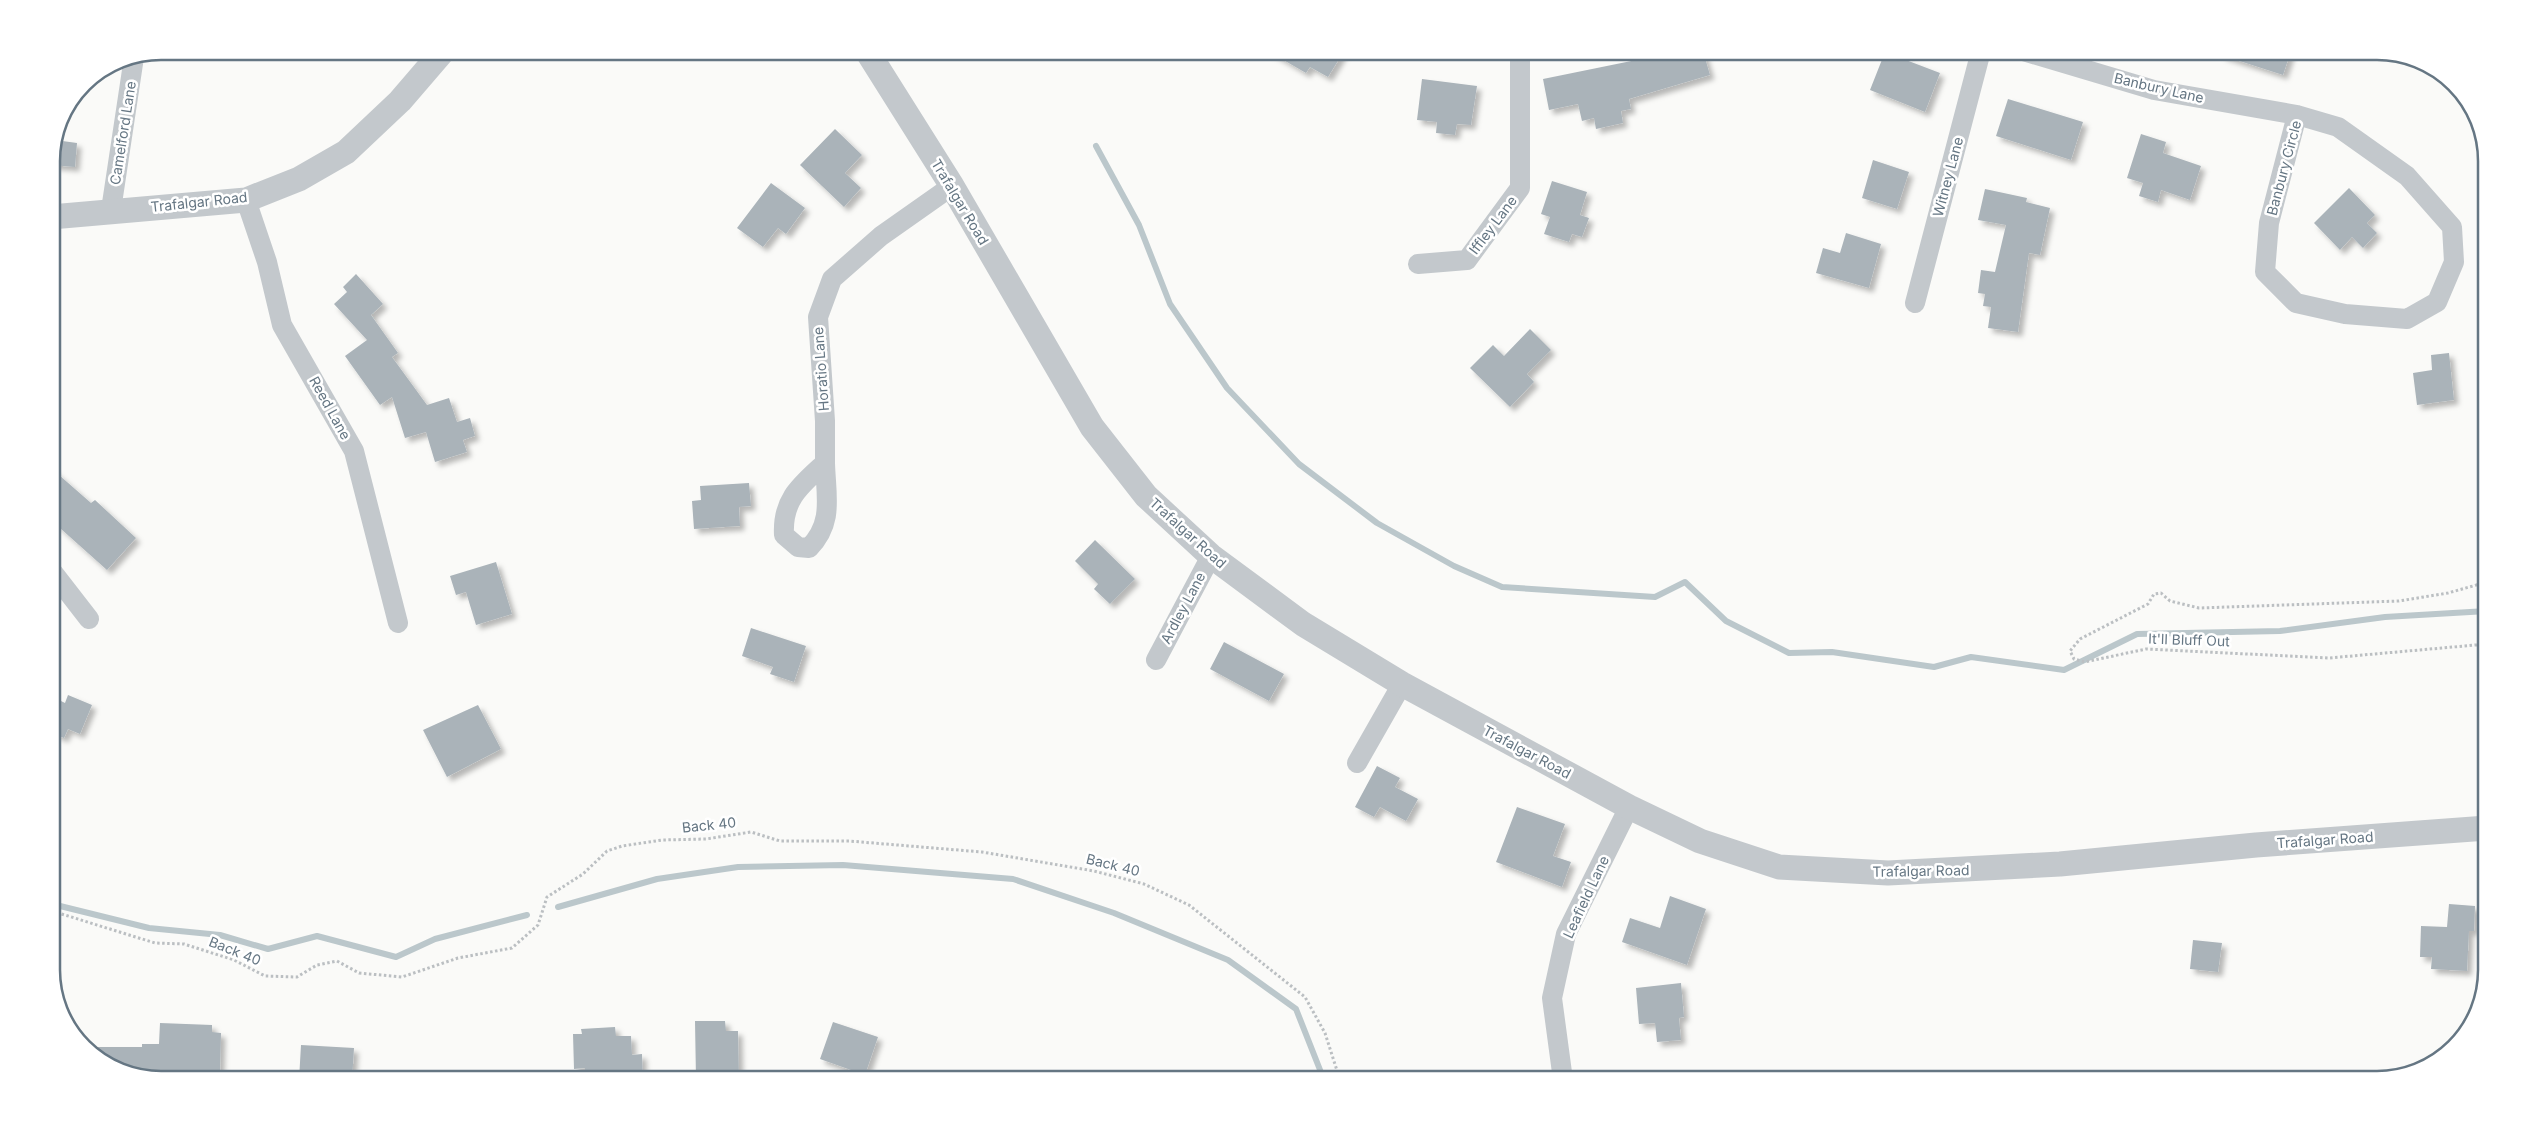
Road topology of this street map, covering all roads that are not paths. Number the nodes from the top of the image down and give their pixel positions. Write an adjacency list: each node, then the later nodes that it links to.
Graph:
1 (434, 60): 9 (street, Trafalgar Road)
2 (873, 60): 8 (street, Trafalgar Road)
3 (1520, 60): 12 (street, Iffley Lane)
4 (1979, 60): 13 (street, Witney Lane)
5 (2053, 60): 7 (street, Banbury Lane)
6 (133, 64): 10 (street, Camelford Lane)
7 (2297, 115): 7 (street, Banbury Circle)
8 (952, 186): 14 (street, Horatio Lane); 15 (street, Trafalgar Road)
9 (246, 200): 10 (street, Trafalgar Road); 18 (street, Reed Lane)
10 (111, 210): 11 (street, Trafalgar Road)
11 (60, 216)
12 (1418, 264)
13 (1915, 303)
14 (825, 463)
15 (1211, 556): 19 (street, Ardley Lane); 20 (street, Trafalgar Road)
16 (60, 581): 17 (street)
17 (89, 619)
18 (398, 623)
19 (1156, 660)
20 (1402, 684): 21 (street); 22 (street, Trafalgar Road)
21 (1357, 763)
22 (1629, 807): 23 (street, Trafalgar Road); 24 (street, Leafield Lane)
23 (2478, 829)
24 (1562, 1071)

